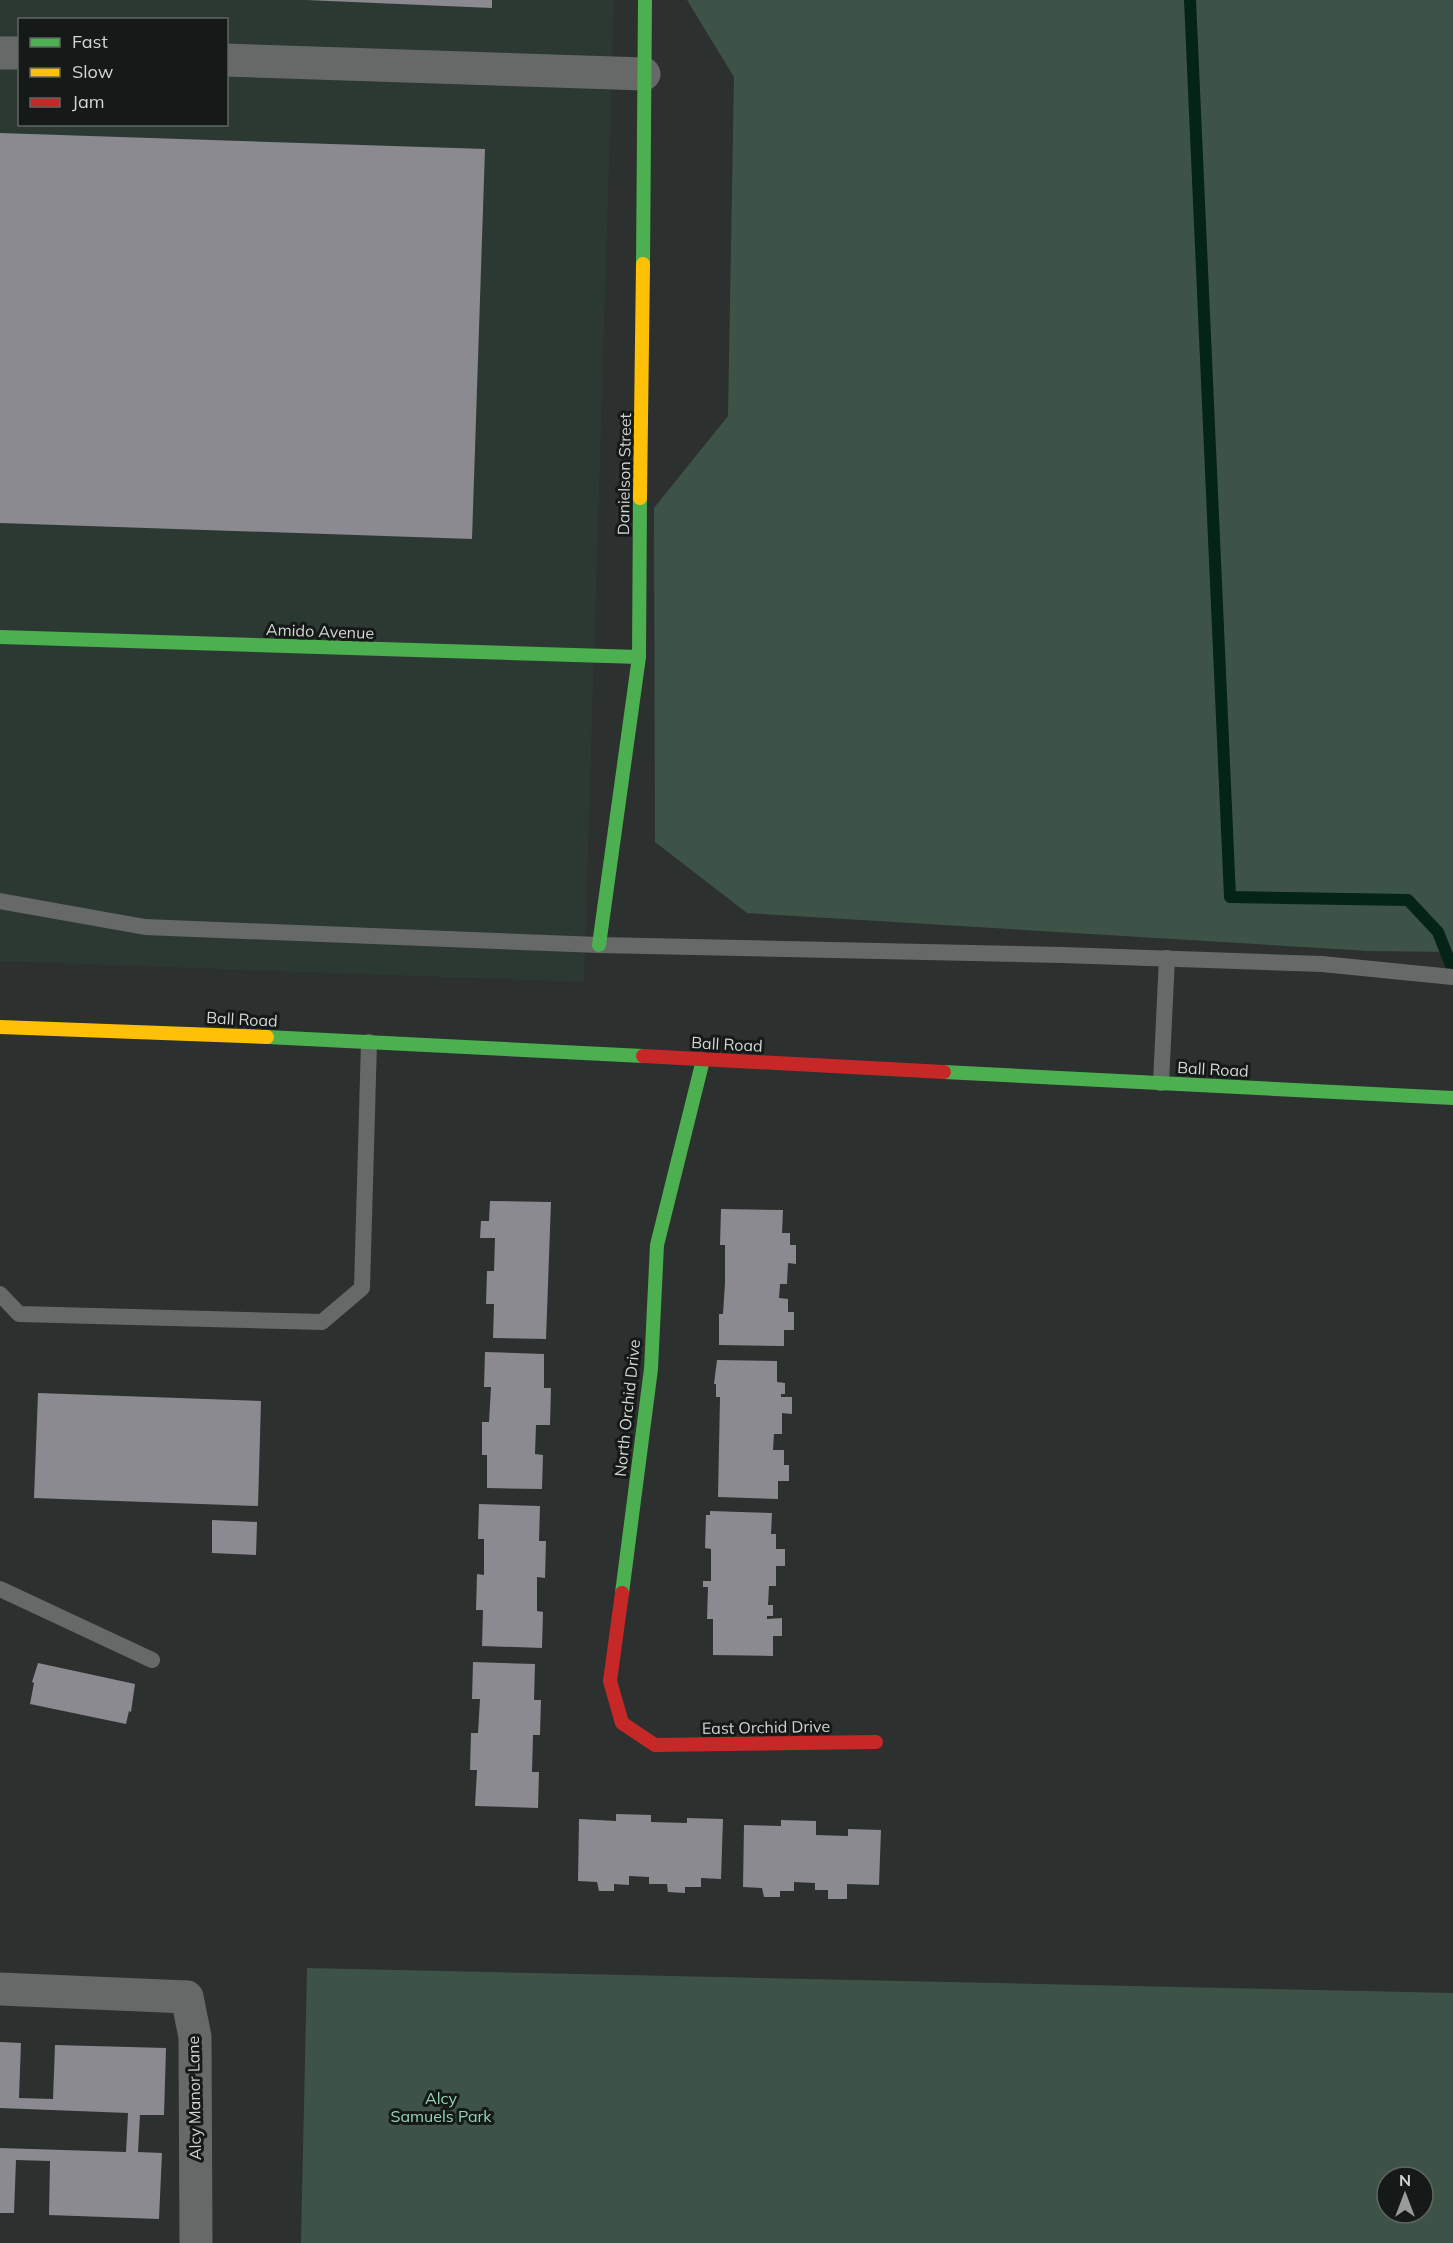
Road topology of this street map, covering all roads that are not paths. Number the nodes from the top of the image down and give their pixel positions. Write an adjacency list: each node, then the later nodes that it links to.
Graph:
1 (645, 0): 5 (street, Danielson Street)
2 (0, 53): 3 (street)
3 (18, 53)
4 (228, 60): 5 (street)
5 (644, 74): 7 (street, Danielson Street)
6 (0, 637): 7 (street, Amido Avenue)
7 (639, 657): 9 (street, Danielson Street)
8 (0, 901): 9 (lane)
9 (599, 945): 10 (lane)
10 (1167, 958): 11 (lane); 15 (lane)
11 (1445, 976)
12 (0, 1027): 13 (street, Ball Road)
13 (369, 1042): 14 (street, Ball Road); 17 (lane)
14 (703, 1060): 15 (street, Ball Road); 21 (street, North Orchid Drive)
15 (1161, 1083): 16 (street, Ball Road)
16 (1453, 1098)
17 (0, 1294)
18 (0, 1589): 19 (lane)
19 (152, 1660)
20 (876, 1742): 21 (street, East Orchid Drive)
21 (655, 1746)
22 (0, 1989): 23 (street, Alcy Manor Lane)
23 (196, 2243)

